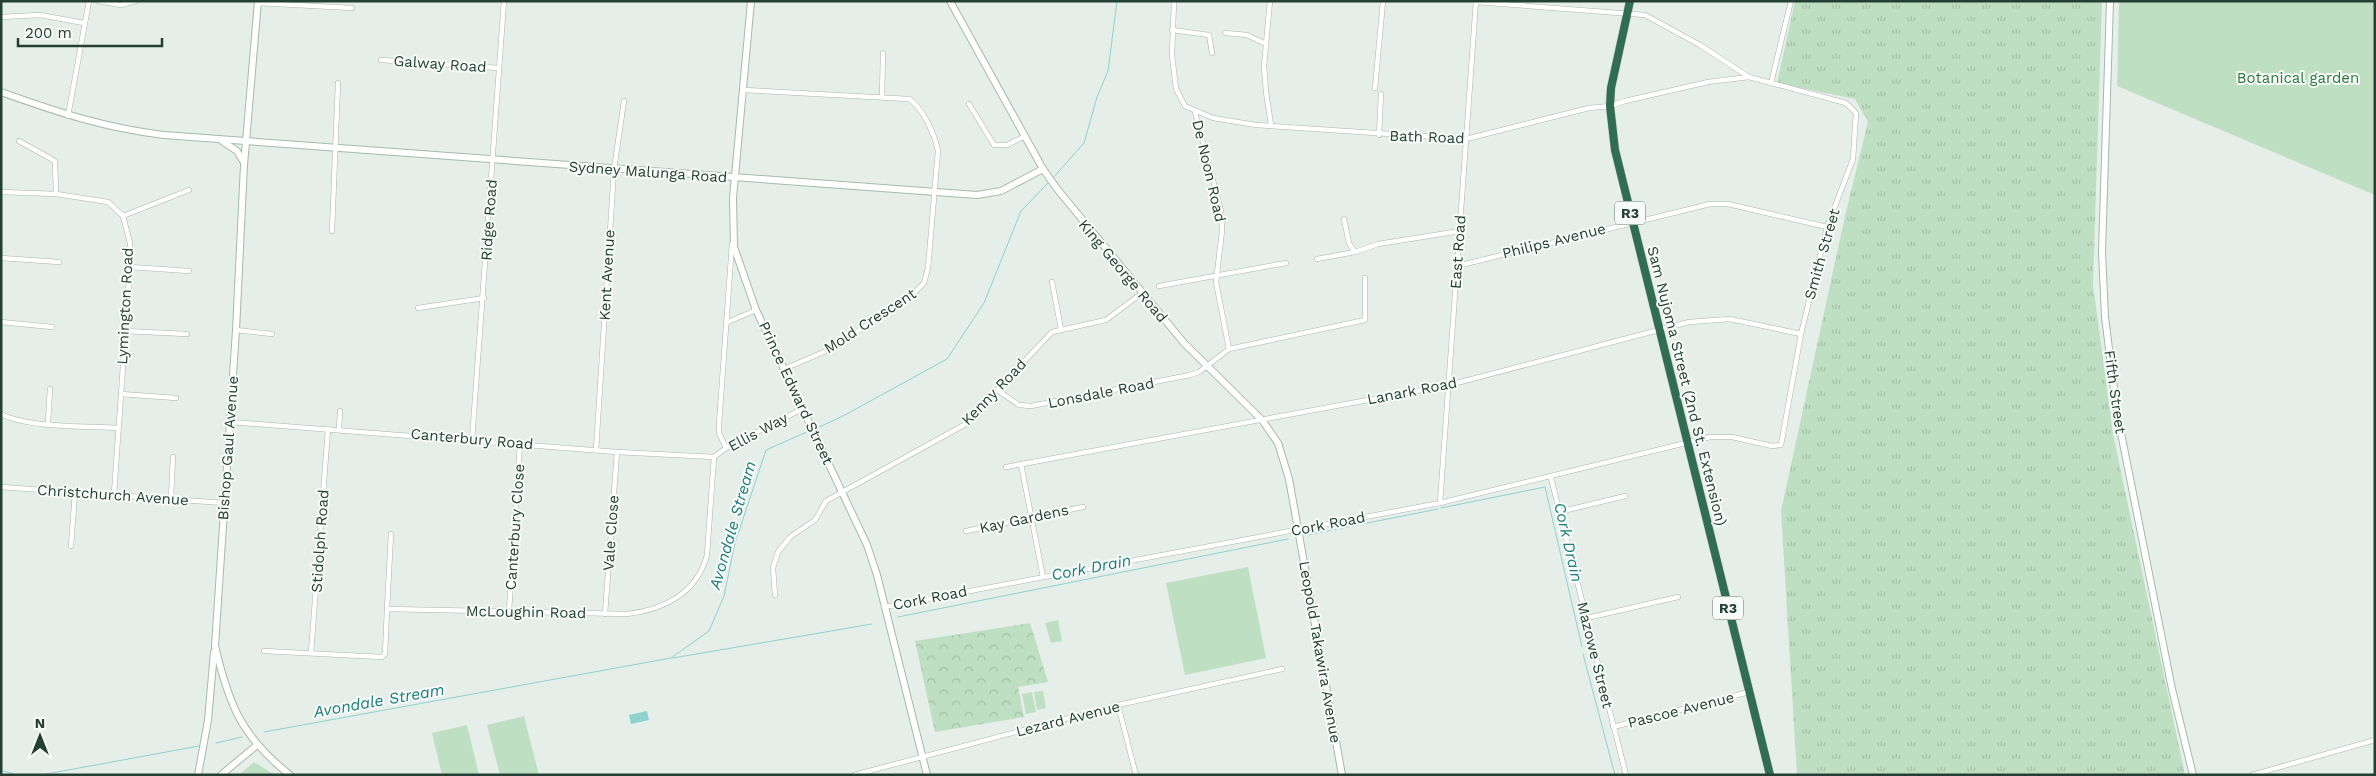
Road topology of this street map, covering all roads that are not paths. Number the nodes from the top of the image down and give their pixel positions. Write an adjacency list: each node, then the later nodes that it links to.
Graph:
1 (88, 1): 18 (street)
2 (98, 1): 3 (street)
3 (136, 1)
4 (504, 1): 25 (street, Ridge Road)
5 (751, 1): 30 (main road, Prince Edward Street)
6 (950, 1): 41 (main road, King George Road)
7 (1174, 1): 19 (street)
8 (1270, 1): 21 (street)
9 (1383, 1): 29 (street)
10 (1630, 1): 16 (highway, Sam Nujoma Street (2nd St. Extension) / R3)
11 (1792, 1): 28 (street)
12 (2110, 1): 160 (main road, Fifth Street)
13 (258, 2): 15 (street); 43 (main road, Bishop Gaul Avenue)
14 (1476, 2): 16 (street); 44 (street, East Road)
15 (352, 8)
16 (1628, 13): 26 (street); 36 (highway, Sam Nujoma Street (2nd St. Extension) / R3)
17 (1, 17): 18 (street)
18 (84, 23): 38 (street)
19 (1172, 30): 22 (street); 37 (street)
20 (1225, 33): 21 (street)
21 (1266, 44): 39 (street)
22 (1212, 52)
23 (882, 53): 33 (street)
24 (381, 60): 25 (street, Galway Road)
25 (499, 68): 47 (street, Ridge Road)
26 (1749, 77): 28 (street, Bath Road); 36 (street, Bath Road)
27 (338, 83): 46 (street)
28 (1772, 83): 59 (street, Smith Street)
29 (1375, 88)
30 (744, 90): 33 (street, Mold Crescent); 51 (main road, Prince Edward Street)
31 (1, 92): 38 (main road, Sydney Malunga Road)
32 (1382, 94): 40 (street)
33 (882, 96): 54 (street, Mold Crescent)
34 (624, 101): 49 (street, Kent Avenue)
35 (969, 104): 41 (street)
36 (1610, 106): 44 (street, Bath Road); 58 (highway, Sam Nujoma Street (2nd St. Extension) / R3)
37 (1195, 112): 39 (street, Bath Road); 71 (street, De Noon Road)
38 (68, 116): 42 (main road, Sydney Malunga Road)
39 (1272, 125): 40 (street, Bath Road)
40 (1379, 135): 44 (street, Bath Road)
41 (1025, 136): 50 (main road, King George Road)
42 (219, 139): 43 (main road, Sydney Malunga Road); 48 (main road)
43 (246, 140): 46 (main road, Sydney Malunga Road); 48 (main road, Bishop Gaul Avenue)
44 (1466, 140): 62 (street, East Road)
45 (19, 141): 55 (street)
46 (334, 147): 47 (main road, Sydney Malunga Road); 61 (street)
47 (492, 160): 49 (main road, Sydney Malunga Road); 76 (street, Ridge Road)
48 (244, 165): 83 (main road, Bishop Gaul Avenue)
49 (614, 169): 51 (main road, Sydney Malunga Road); 111 (street, Kent Avenue)
50 (1044, 169): 54 (main road, Sydney Malunga Road); 75 (main road, King George Road)
51 (735, 178): 54 (main road, Sydney Malunga Road); 60 (main road, Prince Edward Street)
52 (189, 190): 56 (street)
53 (1, 192): 55 (street)
54 (935, 192): 91 (street, Mold Crescent)
55 (56, 194): 56 (street)
56 (123, 216): 69 (street, Lymington Road)
57 (1344, 219): 63 (street)
58 (1633, 222): 59 (street, Philips Avenue); 68 (street, Philips Avenue); 82 (highway, Sam Nujoma Street (2nd St. Extension) / R3)
59 (1827, 227): 88 (street, Smith Street)
60 (733, 230): 78 (main road, Prince Edward Street); 80 (street)
61 (332, 231)
62 (1460, 231): 63 (street); 68 (street, East Road)
63 (1355, 252): 65 (street)
64 (1, 258): 66 (street)
65 (1317, 259)
66 (59, 262)
67 (1286, 263): 71 (street)
68 (1457, 266): 92 (street, East Road)
69 (130, 267): 70 (street); 85 (street, Lymington Road)
70 (189, 271)
71 (1216, 275): 74 (street); 89 (street, De Noon Road)
72 (1365, 278): 89 (street)
73 (1052, 282): 84 (street)
74 (1159, 286)
75 (1142, 293): 84 (street, Kenny Road); 90 (main road, King George Road)
76 (484, 298): 77 (street); 106 (street, Ridge Road)
77 (418, 308)
78 (756, 310): 80 (street); 91 (main road, Prince Edward Street)
79 (1, 322): 81 (street)
80 (728, 322): 110 (street)
81 (52, 327)
82 (1659, 329): 88 (street, Lanark Road); 92 (street, Lanark Road); 107 (highway, Sam Nujoma Street (2nd St. Extension) / R3)
83 (236, 330): 87 (street); 101 (main road, Bishop Gaul Avenue)
84 (1061, 330): 94 (street, Kenny Road)
85 (124, 331): 86 (street); 95 (street, Lymington Road)
86 (187, 334)
87 (272, 334)
88 (1801, 334): 109 (street, Smith Street)
89 (1229, 349): 90 (street, Lonsdale Road)
90 (1207, 366): 94 (street, Lonsdale Road); 100 (main road, King George Road)
91 (784, 369): 97 (main road, Prince Edward Street)
92 (1449, 385): 100 (street, Lanark Road); 125 (street, East Road)
93 (50, 388): 102 (street)
94 (997, 390): 120 (street, Kenny Road)
95 (121, 394): 96 (street); 103 (street, Lymington Road)
96 (176, 398)
97 (802, 409): 110 (street, Ellis Way); 120 (main road, Prince Edward Street)
98 (340, 411): 105 (street)
99 (1, 414): 102 (street)
100 (1262, 420): 115 (street, Lanark Road); 129 (main road, King George Road)
101 (230, 422): 104 (street, Canterbury Road); 124 (main road, Bishop Gaul Avenue)
102 (48, 423): 103 (street)
103 (118, 428): 121 (street, Lymington Road)
104 (328, 429): 105 (street, Canterbury Road); 143 (street, Stidolph Road)
105 (339, 430): 106 (street, Canterbury Road)
106 (472, 440): 108 (street, Canterbury Road)
107 (1686, 442): 109 (street, Cork Road); 117 (street, Cork Road); 145 (highway, Sam Nujoma Street (2nd St. Extension) / R3)
108 (520, 443): 111 (street, Canterbury Road); 138 (street, Canterbury Close)
109 (1769, 446)
110 (726, 448): 114 (street, Ellis Way)
111 (596, 450): 112 (street, Canterbury Road)
112 (617, 452): 114 (street, Canterbury Road); 139 (street, Vale Close)
113 (173, 456): 123 (street)
114 (714, 457): 139 (street, McLoughin Road)
115 (1021, 464): 116 (street, Lanark Road); 128 (street)
116 (1006, 467)
117 (1551, 478): 125 (street, Cork Road); 127 (street, Mazowe Street)
118 (1, 487): 119 (street, Christchurch Avenue)
119 (75, 492): 121 (street, Christchurch Avenue); 132 (street)
120 (843, 492): 134 (street, Kenny Road); 136 (main road, Prince Edward Street)
121 (114, 494): 123 (street, Christchurch Avenue)
122 (1625, 496): 127 (street)
123 (171, 498): 124 (street, Christchurch Avenue)
124 (224, 503): 141 (main road, Bishop Gaul Avenue)
125 (1440, 503): 129 (street, Cork Road)
126 (1083, 508): 128 (street, Kay Gardens)
127 (1559, 512): 140 (street, Mazowe Street)
128 (1032, 518): 130 (street, Kay Gardens); 133 (street)
129 (1298, 529): 133 (street, Cork Road); 157 (main road, Leopold Takawira Avenue)
130 (966, 531)
131 (391, 534): 137 (street)
132 (71, 546)
133 (1043, 577): 136 (street, Cork Road)
134 (775, 595)
135 (1678, 597): 140 (street)
136 (884, 607): 150 (main road, Prince Edward Street)
137 (387, 609): 138 (street, McLoughin Road); 143 (street)
138 (509, 611): 139 (street, McLoughin Road)
139 (605, 614)
140 (1587, 618): 147 (street, Mazowe Street)
141 (215, 646): 149 (main road, Bishop Gaul Avenue); 151 (main road)
142 (264, 651): 143 (street)
143 (311, 653)
144 (1282, 669): 146 (street, Lezard Avenue)
145 (1749, 692): 147 (street, Pascoe Avenue); 159 (highway, Sam Nujoma Street (2nd St. Extension) / R3)
146 (1118, 705): 150 (street, Lezard Avenue); 156 (street)
147 (1613, 727): 158 (street, Mazowe Street)
148 (2375, 740): 161 (street)
149 (257, 745): 152 (main road); 153 (main road, Bishop Gaul Avenue)
150 (923, 758): 154 (street, Lezard Avenue); 155 (main road, Prince Edward Street)
151 (198, 775)
152 (221, 775)
153 (290, 775)
154 (854, 775)
155 (928, 775)
156 (1136, 775)
157 (1342, 775)
158 (1626, 775)
159 (1770, 775)
160 (2193, 775)
161 (2252, 775)

